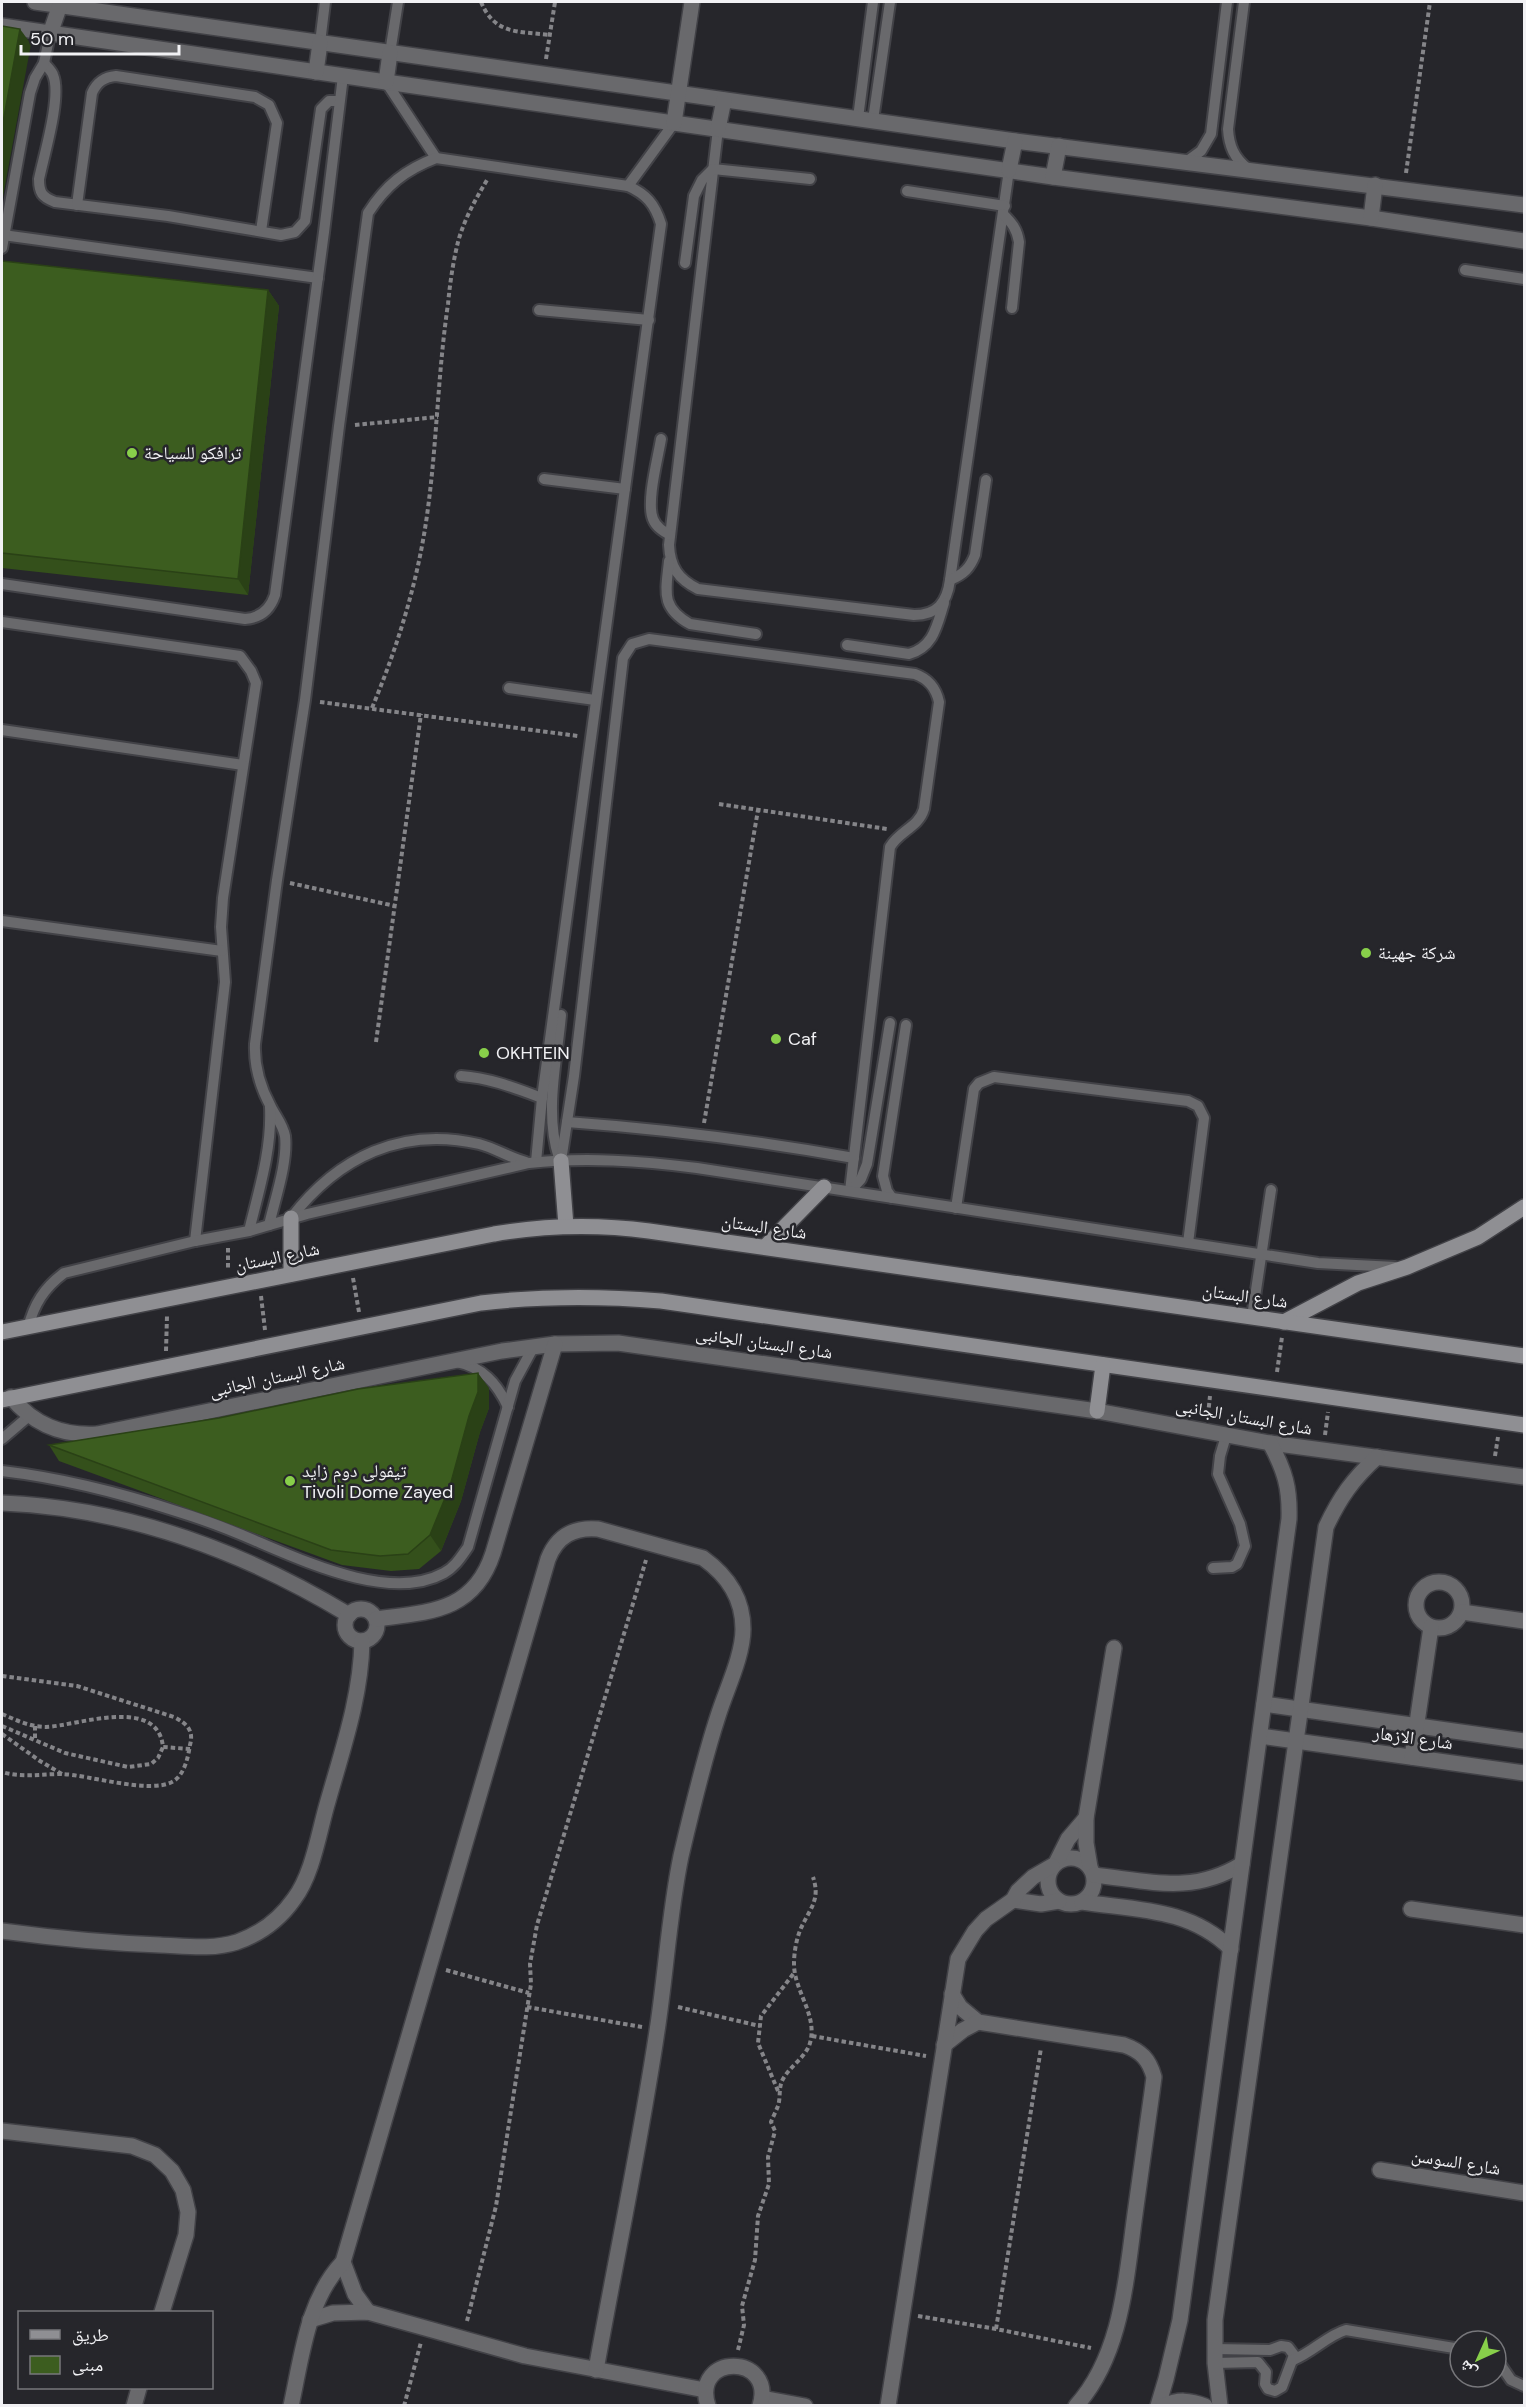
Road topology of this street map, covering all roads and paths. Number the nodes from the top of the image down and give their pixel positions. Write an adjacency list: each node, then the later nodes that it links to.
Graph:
1 (35, 2): 12 (street)
2 (325, 2): 16 (lane)
3 (398, 2): 17 (lane)
4 (482, 2): 15 (path)
5 (555, 2): 15 (path)
6 (692, 2): 23 (street)
7 (873, 2): 26 (lane)
8 (890, 2): 26 (lane)
9 (1227, 2): 32 (lane)
10 (1244, 2): 35 (lane)
11 (1430, 2): 41 (path)
12 (60, 4): 14 (street); 16 (street)
13 (2, 26): 14 (street)
14 (50, 34): 18 (lane); 19 (street)
15 (550, 35): 20 (path)
16 (320, 43): 17 (street); 19 (street)
17 (390, 53): 20 (street); 22 (street)
18 (45, 63): 43 (lane); 48 (lane)
19 (316, 72): 21 (street)
20 (544, 74): 23 (street)
21 (343, 76): 22 (street); 25 (lane)
22 (386, 82): 27 (street); 31 (lane)
23 (677, 93): 24 (street); 27 (street)
24 (724, 100): 26 (street); 28 (street)
25 (339, 101): 47 (lane); 53 (lane)
26 (865, 119): 29 (street)
27 (674, 123): 28 (street); 40 (lane)
28 (718, 129): 34 (lane); 36 (street)
29 (1015, 141): 30 (street); 36 (street)
30 (1059, 146): 32 (street); 37 (street)
31 (436, 158): 33 (lane); 59 (lane)
32 (1186, 162): 35 (street)
33 (495, 167): 40 (lane); 58 (path)
34 (713, 169): 38 (lane); 51 (lane); 64 (lane)
35 (1248, 169): 39 (street)
36 (1010, 171): 37 (street); 45 (lane)
37 (1053, 177): 46 (street)
38 (810, 179)
39 (1375, 185): 41 (street); 46 (street)
40 (628, 186): 57 (lane)
41 (1403, 188): 44 (street)
42 (907, 191): 45 (lane)
43 (77, 205): 47 (lane); 47 (lane)
44 (1524, 205)
45 (1004, 210): 55 (lane); 66 (lane)
46 (1371, 218): 49 (street)
47 (261, 231)
48 (3, 235): 50 (lane); 53 (lane)
49 (1524, 241)
50 (2, 248)
51 (685, 263)
52 (1465, 270): 54 (lane)
53 (318, 278): 67 (lane)
54 (1524, 279)
55 (1012, 308)
56 (539, 310): 57 (lane)
57 (649, 320): 63 (lane)
58 (438, 417): 59 (path); 75 (path)
59 (339, 426): 73 (lane)
60 (661, 439): 64 (lane)
61 (544, 479): 63 (lane)
62 (986, 480): 66 (lane)
63 (625, 489): 74 (lane)
64 (670, 535): 65 (lane)
65 (670, 559): 68 (lane); 70 (lane)
66 (950, 580): 68 (lane)
67 (2, 584)
68 (945, 600): 71 (lane)
69 (2, 622): 79 (lane)
70 (756, 634)
71 (846, 645)
72 (509, 688): 74 (lane)
73 (305, 700): 75 (path); 83 (lane)
74 (595, 700): 78 (lane)
75 (372, 708): 76 (path)
76 (421, 714): 78 (path); 84 (path)
77 (2, 730): 79 (lane)
78 (591, 737): 93 (lane)
79 (243, 765): 86 (lane)
80 (719, 804): 81 (path)
81 (758, 810): 82 (path); 92 (path)
82 (903, 831): 95 (lane); 96 (lane)
83 (277, 880): 84 (path); 94 (lane)
84 (395, 906): 90 (path)
85 (2, 921): 86 (lane)
86 (222, 951): 110 (lane)
87 (561, 1015): 97 (lane)
88 (890, 1023): 101 (lane)
89 (906, 1025): 102 (lane)
90 (376, 1042)
91 (461, 1076): 93 (lane)
92 (711, 1088)
93 (542, 1098): 98 (lane)
94 (270, 1106): 106 (lane); 108 (lane)
95 (567, 1122): 96 (lane); 97 (lane)
96 (854, 1158): 101 (lane)
97 (561, 1161): 98 (lane); 99 (lane); 107 (street)
98 (533, 1163): 105 (lane); 105 (lane)
99 (824, 1187): 101 (lane); 112 (street)
100 (1271, 1190): 113 (lane)
101 (850, 1191): 102 (lane)
102 (892, 1198): 104 (lane)
103 (1524, 1207): 115 (street)
104 (957, 1208): 111 (lane); 111 (lane)
105 (291, 1218): 106 (lane); 116 (street)
106 (269, 1224): 108 (lane)
107 (566, 1226): 112 (street, شارع البستان); 114 (street, شارع البستان)
108 (249, 1230): 109 (lane)
109 (228, 1235): 110 (lane); 118 (path)
110 (195, 1241): 123 (lane)
111 (1188, 1243): 113 (lane)
112 (765, 1247): 120 (street, شارع البستان)
113 (1262, 1254): 115 (lane); 120 (lane)
114 (350, 1262): 116 (street, شارع البستان); 122 (path)
115 (1407, 1267): 121 (street)
116 (291, 1274): 117 (street, شارع البستان)
117 (259, 1280): 118 (street, شارع البستان); 126 (path)
118 (229, 1287): 119 (street, شارع البستان)
119 (168, 1299): 123 (street, شارع البستان); 131 (path)
120 (1252, 1317): 121 (street, شارع البستان)
121 (1284, 1322): 128 (street, شارع البستان); 133 (path)
122 (362, 1327): 126 (street); 130 (street)
123 (28, 1328): 124 (street, شارع البستان)
124 (2, 1332)
125 (555, 1344): 127 (street, شارع البستان الجانبى); 137 (street, شارع البستان الجانبى); 155 (street)
126 (267, 1346): 131 (street)
127 (534, 1346): 129 (street, شارع البستان الجانبى); 136 (lane)
128 (1524, 1356)
129 (452, 1361): 136 (lane); 138 (street, شارع البستان الجانبى)
130 (1103, 1365): 132 (street); 137 (street)
131 (166, 1366): 135 (street)
132 (1213, 1380): 133 (street); 141 (path)
133 (1275, 1390): 134 (street)
134 (1330, 1398): 139 (street); 145 (path)
135 (6, 1399): 138 (street, شارع البستان الجانبى)
136 (508, 1407): 147 (lane)
137 (1097, 1411): 141 (street, شارع البستان الجانبى)
138 (29, 1416): 143 (lane)
139 (1500, 1421): 140 (street); 148 (path)
140 (1524, 1425)
141 (1205, 1431): 142 (street, شارع البستان الجانبى)
142 (1226, 1436): 144 (street, شارع البستان الجانبى); 152 (lane)
143 (2, 1439)
144 (1270, 1443): 145 (street, شارع البستان الجانبى); 161 (street)
145 (1323, 1450): 146 (street, شارع البستان الجانبى)
146 (1377, 1457): 148 (street, شارع البستان الجانبى); 162 (street)
147 (2, 1471)
148 (1493, 1473): 149 (street, شارع البستان الجانبى)
149 (1524, 1477)
150 (2, 1503): 154 (street)
151 (651, 1543): 190 (street); 192 (path); 194 (street)
152 (1213, 1568)
153 (1462, 1612): 156 (street); 157 (street); 157 (street)
154 (349, 1615): 155 (street); 158 (street)
155 (376, 1619): 158 (street)
156 (1524, 1621)
157 (1431, 1627): 166 (street)
158 (362, 1641): 188 (street)
159 (1114, 1648): 178 (street)
160 (2, 1676): 173 (path)
161 (1264, 1704): 162 (street, شارع الازهار); 168 (street)
162 (1300, 1710): 166 (street, شارع الازهار); 170 (street)
163 (2, 1714): 165 (path)
164 (2, 1726): 169 (path)
165 (35, 1726): 169 (path); 172 (path)
166 (1417, 1726): 171 (street, شارع الازهار); 174 (street)
167 (2, 1734): 177 (path)
168 (1260, 1736): 170 (street, شارع الازهار); 179 (street)
169 (35, 1740): 172 (path)
170 (1296, 1741): 174 (street, شارع الازهار); 216 (street)
171 (1524, 1742)
172 (163, 1747): 173 (path)
173 (190, 1749): 177 (path)
174 (1412, 1757): 176 (street, شارع الازهار)
175 (2, 1772): 177 (path)
176 (1524, 1773)
177 (63, 1774)
178 (1086, 1818): 180 (street); 181 (street)
179 (1242, 1864): 181 (street); 189 (street)
180 (1054, 1865): 181 (street); 183 (street); 184 (street)
181 (1092, 1871): 185 (street)
182 (813, 1877): 191 (path)
183 (1012, 1900): 184 (street); 193 (street)
184 (1059, 1902): 185 (street)
185 (1082, 1902): 189 (street)
186 (1411, 1909): 187 (street)
187 (1524, 1925)
188 (2, 1931)
189 (1231, 1949): 232 (street)
190 (428, 1965): 192 (path); 206 (street)
191 (794, 1973): 197 (path); 200 (path)
192 (529, 1994): 195 (path)
193 (952, 1994): 196 (street); 201 (street)
194 (660, 2002): 197 (path); 198 (street)
195 (527, 2007): 198 (path); 213 (path)
196 (978, 2022): 199 (street); 201 (street)
197 (760, 2025): 202 (path)
198 (657, 2030): 219 (street)
199 (1043, 2033): 212 (path); 215 (street)
200 (812, 2036): 201 (path); 202 (path)
201 (943, 2052): 209 (street)
202 (779, 2092): 218 (path)
203 (2, 2131): 207 (street)
204 (1380, 2170): 205 (street, شارع السوسن)
205 (1524, 2193)
206 (343, 2262): 208 (street); 210 (street)
207 (163, 2311)
208 (368, 2312): 210 (street); 211 (street)
209 (903, 2314): 212 (path); 230 (street)
210 (310, 2319): 226 (street)
211 (424, 2328): 213 (street); 227 (path)
212 (996, 2329): 215 (path)
213 (462, 2339): 219 (street)
214 (1448, 2347): 217 (lane)
215 (1107, 2352): 231 (street)
216 (1215, 2356): 217 (lane); 217 (lane); 235 (street)
217 (1293, 2360)
218 (733, 2365): 223 (street); 224 (street)
219 (596, 2370): 223 (street)
220 (1508, 2376): 221 (lane)
221 (1524, 2386)
222 (139, 2389): 225 (street)
223 (705, 2390): 228 (street)
224 (761, 2402): 229 (street)
225 (134, 2406)
226 (291, 2406)
227 (404, 2406)
228 (708, 2406)
229 (806, 2406)
230 (888, 2406)
231 (1076, 2406)
232 (1158, 2406)
233 (1163, 2406): 234 (street)
234 (1205, 2406)
235 (1220, 2406)

